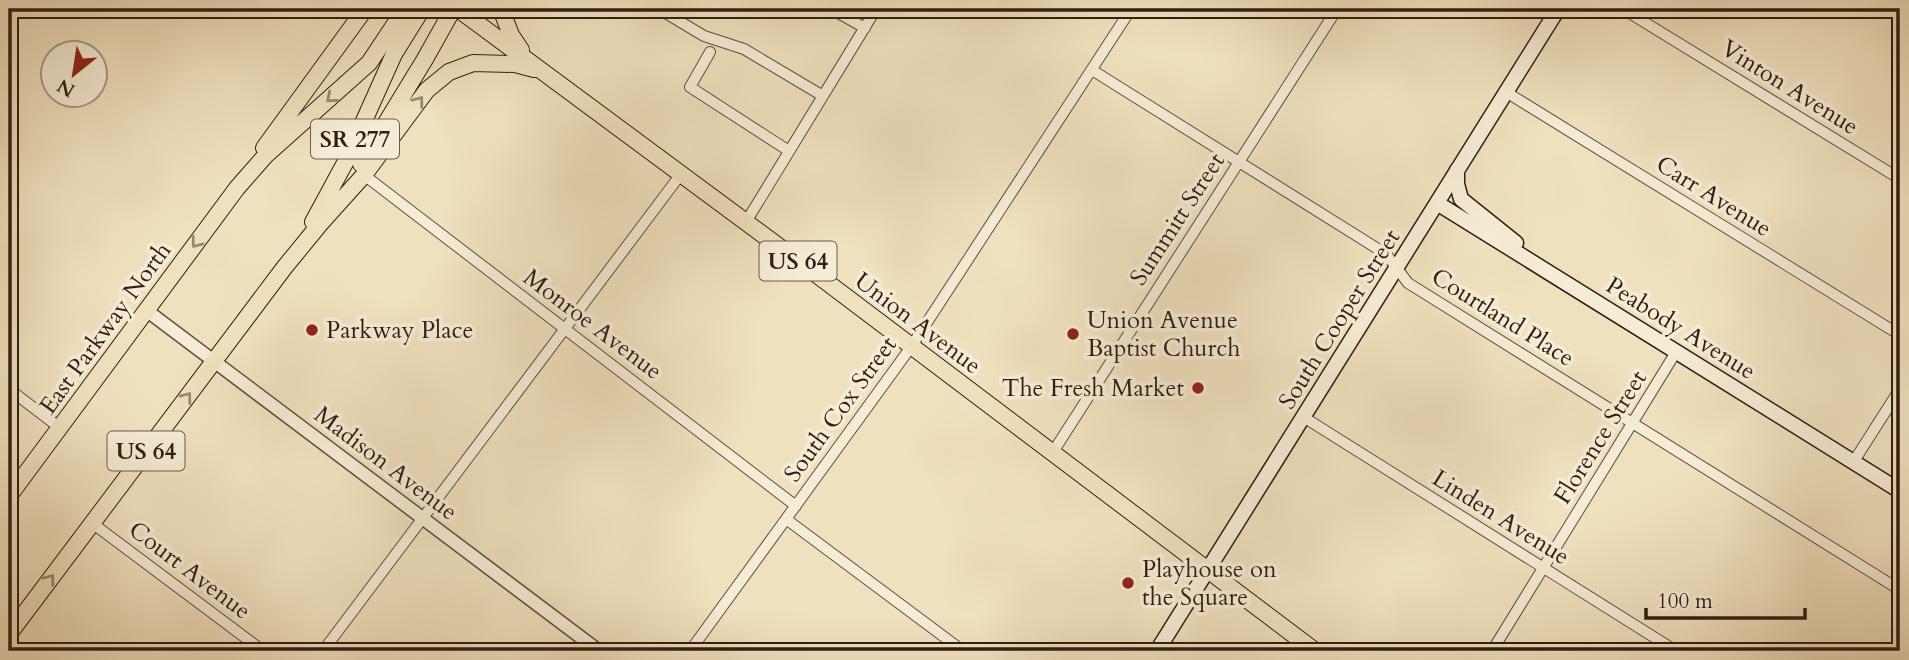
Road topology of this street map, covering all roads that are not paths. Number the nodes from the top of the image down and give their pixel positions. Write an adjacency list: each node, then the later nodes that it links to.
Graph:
1 (347, 9): 15 (main road)
2 (365, 9): 15 (main road)
3 (405, 9): 28 (main road, one-way to 28)
4 (422, 9): 33 (main road, SR 277)
5 (455, 9): 17 (main road, Union Avenue / US 64); 31 (main road)
6 (501, 9): 17 (main road)
7 (659, 9): 21 (street)
8 (831, 9): 14 (street)
9 (876, 9): 14 (street)
10 (1129, 9): 18 (street, South Cox Street)
11 (1337, 9): 23 (street, Summitt Street)
12 (1558, 9): 20 (main road, South Cooper Street)
13 (1623, 9): 27 (street, Vinton Avenue)
14 (865, 27): 21 (street)
15 (339, 44): 28 (main road)
16 (710, 52): 22 (street)
17 (529, 61): 19 (main road, Union Avenue / US 64)
18 (1093, 70): 23 (street, Courtland Place); 38 (street, South Cox Street)
19 (543, 72): 25 (main road, Union Avenue / US 64); 26 (main road, US 64, one-way to 19)
20 (1506, 92): 24 (main road, South Cooper Street); 37 (street, Carr Avenue)
21 (823, 96): 22 (street)
22 (789, 151): 30 (street)
23 (1239, 161): 34 (street, Courtland Place); 46 (street, Summitt Street)
24 (1457, 170): 29 (main road, South Cooper Street); 32 (main road)
25 (681, 174): 30 (main road, Union Avenue / US 64); 36 (street)
26 (365, 175): 31 (main road, US 64); 36 (street, Monroe Avenue)
27 (1900, 180)
28 (237, 188): 35 (main road, East Parkway North, one-way to 35)
29 (1437, 203): 32 (main road, Peabody Avenue); 34 (main road, South Cooper Street)
30 (746, 222): 38 (main road, Union Avenue / US 64)
31 (320, 224): 33 (main road, US 64)
32 (1523, 257): 39 (main road, Peabody Avenue)
33 (284, 268): 40 (main road, US 64)
34 (1397, 268): 43 (main road, South Cooper Street); 44 (street, Courtland Place)
35 (146, 310): 40 (street, Madison Avenue); 45 (main road, East Parkway North)
36 (565, 328): 50 (street, Monroe Avenue); 51 (street)
37 (1900, 335)
38 (911, 347): 46 (main road, Union Avenue / US 64); 50 (street, South Cox Street)
39 (1676, 352): 44 (street, Florence Street); 47 (main road, Peabody Avenue)
40 (214, 361): 51 (street, Madison Avenue); 53 (main road, US 64, one-way to 40)
41 (9, 389): 45 (street)
42 (1900, 389): 47 (street)
43 (1304, 418): 54 (street, Linden Avenue); 55 (main road, South Cooper Street)
44 (1633, 423): 54 (street, Florence Street); 56 (street, Courtland Place)
45 (60, 428): 49 (main road, East Parkway North)
46 (1053, 452): 55 (main road, Union Avenue / US 64)
47 (1854, 461): 48 (main road, Peabody Avenue)
48 (1900, 491)
49 (9, 496)
50 (796, 506): 52 (street, South Cox Street)
51 (424, 518): 59 (street); 60 (street, Madison Avenue)
52 (786, 519): 61 (street, South Cox Street); 62 (street)
53 (92, 523): 57 (main road, US 64, one-way to 53); 58 (street, Court Avenue)
54 (1544, 569): 65 (street, Florence Street); 66 (street, Linden Avenue)
55 (1209, 570): 63 (main road, South Cooper Street); 64 (main road, Union Avenue / US 64)
56 (1900, 590)
57 (9, 634)
58 (263, 651)
59 (323, 651)
60 (599, 651)
61 (690, 651)
62 (963, 651)
63 (1157, 651)
64 (1315, 651)
65 (1492, 651)
66 (1676, 651)

